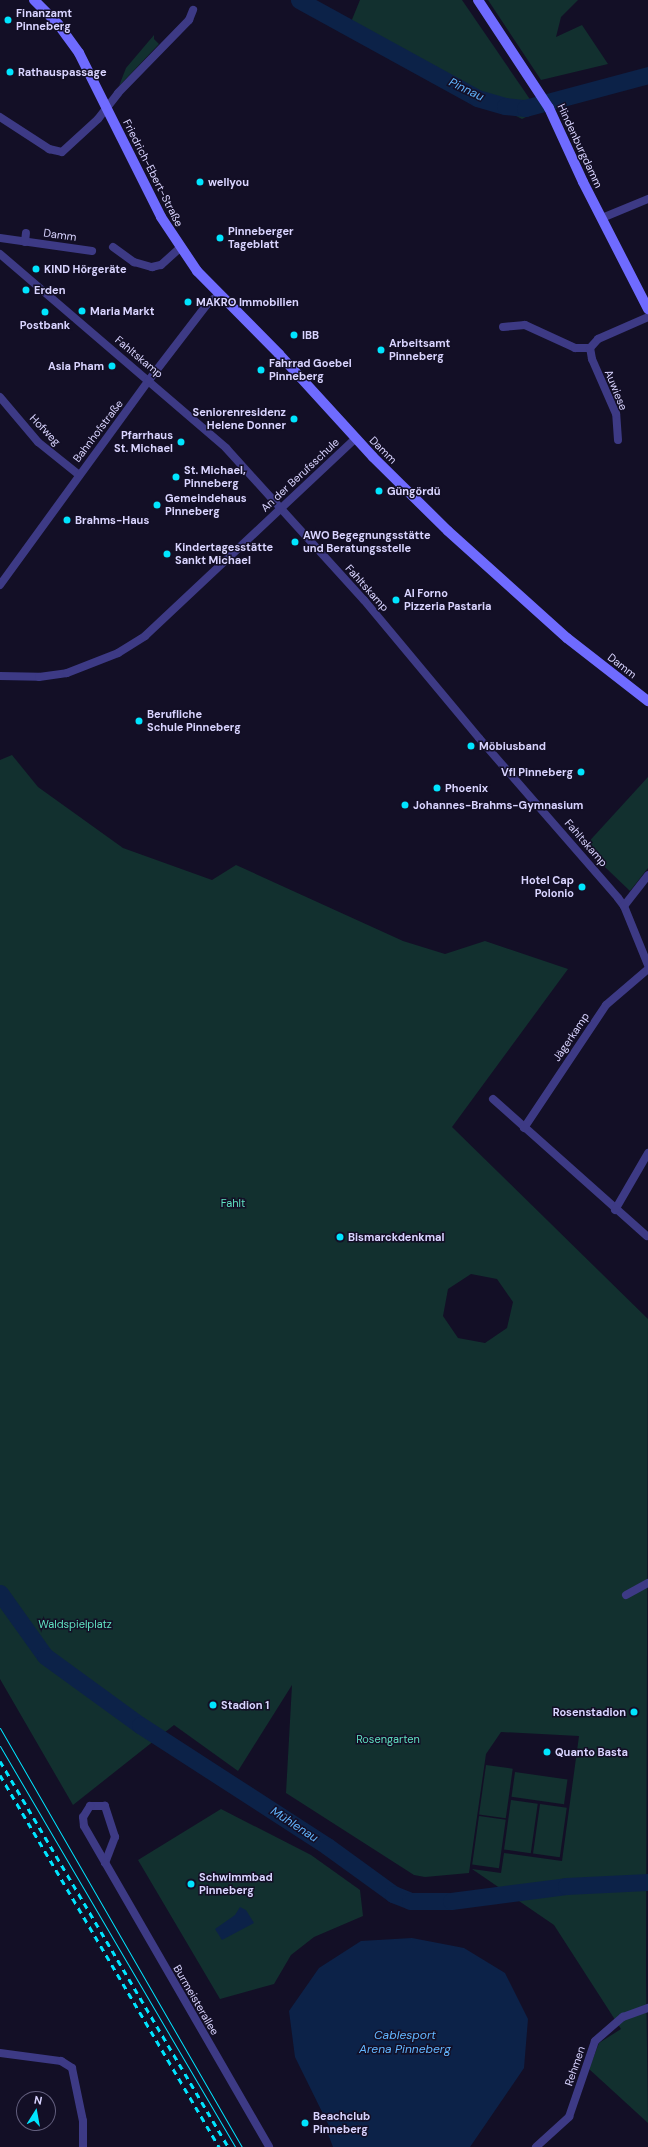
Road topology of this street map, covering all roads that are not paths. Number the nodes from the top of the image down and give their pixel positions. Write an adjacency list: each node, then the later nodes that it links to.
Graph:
1 (34, 0): 4 (main road, Friedrich-Ebert-Straße)
2 (478, 0): 7 (main road, Hindenburgdamm)
3 (193, 10): 4 (street)
4 (106, 108): 5 (street); 12 (main road, Friedrich-Ebert-Straße)
5 (0, 116)
6 (648, 199): 7 (street)
7 (602, 218): 16 (main road, Hindenburgdamm)
8 (26, 233): 10 (street)
9 (0, 238): 10 (street, Damm)
10 (25, 242): 13 (street, Damm)
11 (113, 247): 12 (street)
12 (180, 248): 15 (main road, Damm)
13 (92, 251)
14 (0, 254): 20 (street, Fahltskamp)
15 (219, 295): 20 (street, Bahnhofstraße); 22 (main road, Damm)
16 (648, 309)
17 (648, 317): 19 (street)
18 (503, 327): 19 (street)
19 (590, 348): 23 (street, Auwiese)
20 (148, 380): 24 (street, Bahnhofstraße); 25 (street, Fahltskamp)
21 (0, 397): 24 (street, Hofweg)
22 (355, 439): 25 (street, An der Berufsschule); 28 (main road, Damm)
23 (618, 440)
24 (79, 475): 26 (street, Bahnhofstraße)
25 (280, 508): 27 (street, An der Berufsschule); 30 (street, Fahltskamp)
26 (0, 585)
27 (0, 676)
28 (648, 701)
29 (648, 875): 30 (street)
30 (624, 906): 31 (street, Fahltskamp)
31 (648, 965)
32 (648, 969): 34 (street, Jägerkamp)
33 (493, 1100): 34 (street)
34 (524, 1128): 36 (street)
35 (648, 1153): 36 (street)
36 (615, 1210): 37 (street)
37 (647, 1236)
38 (648, 1583): 39 (street)
39 (626, 1595)
40 (105, 1863): 40 (street, Burmeisterallee); 44 (street, Burmeisterallee)
41 (648, 2008): 45 (street, Rehmen)
42 (0, 2053): 43 (street)
43 (83, 2147)
44 (269, 2147)
45 (536, 2147)

